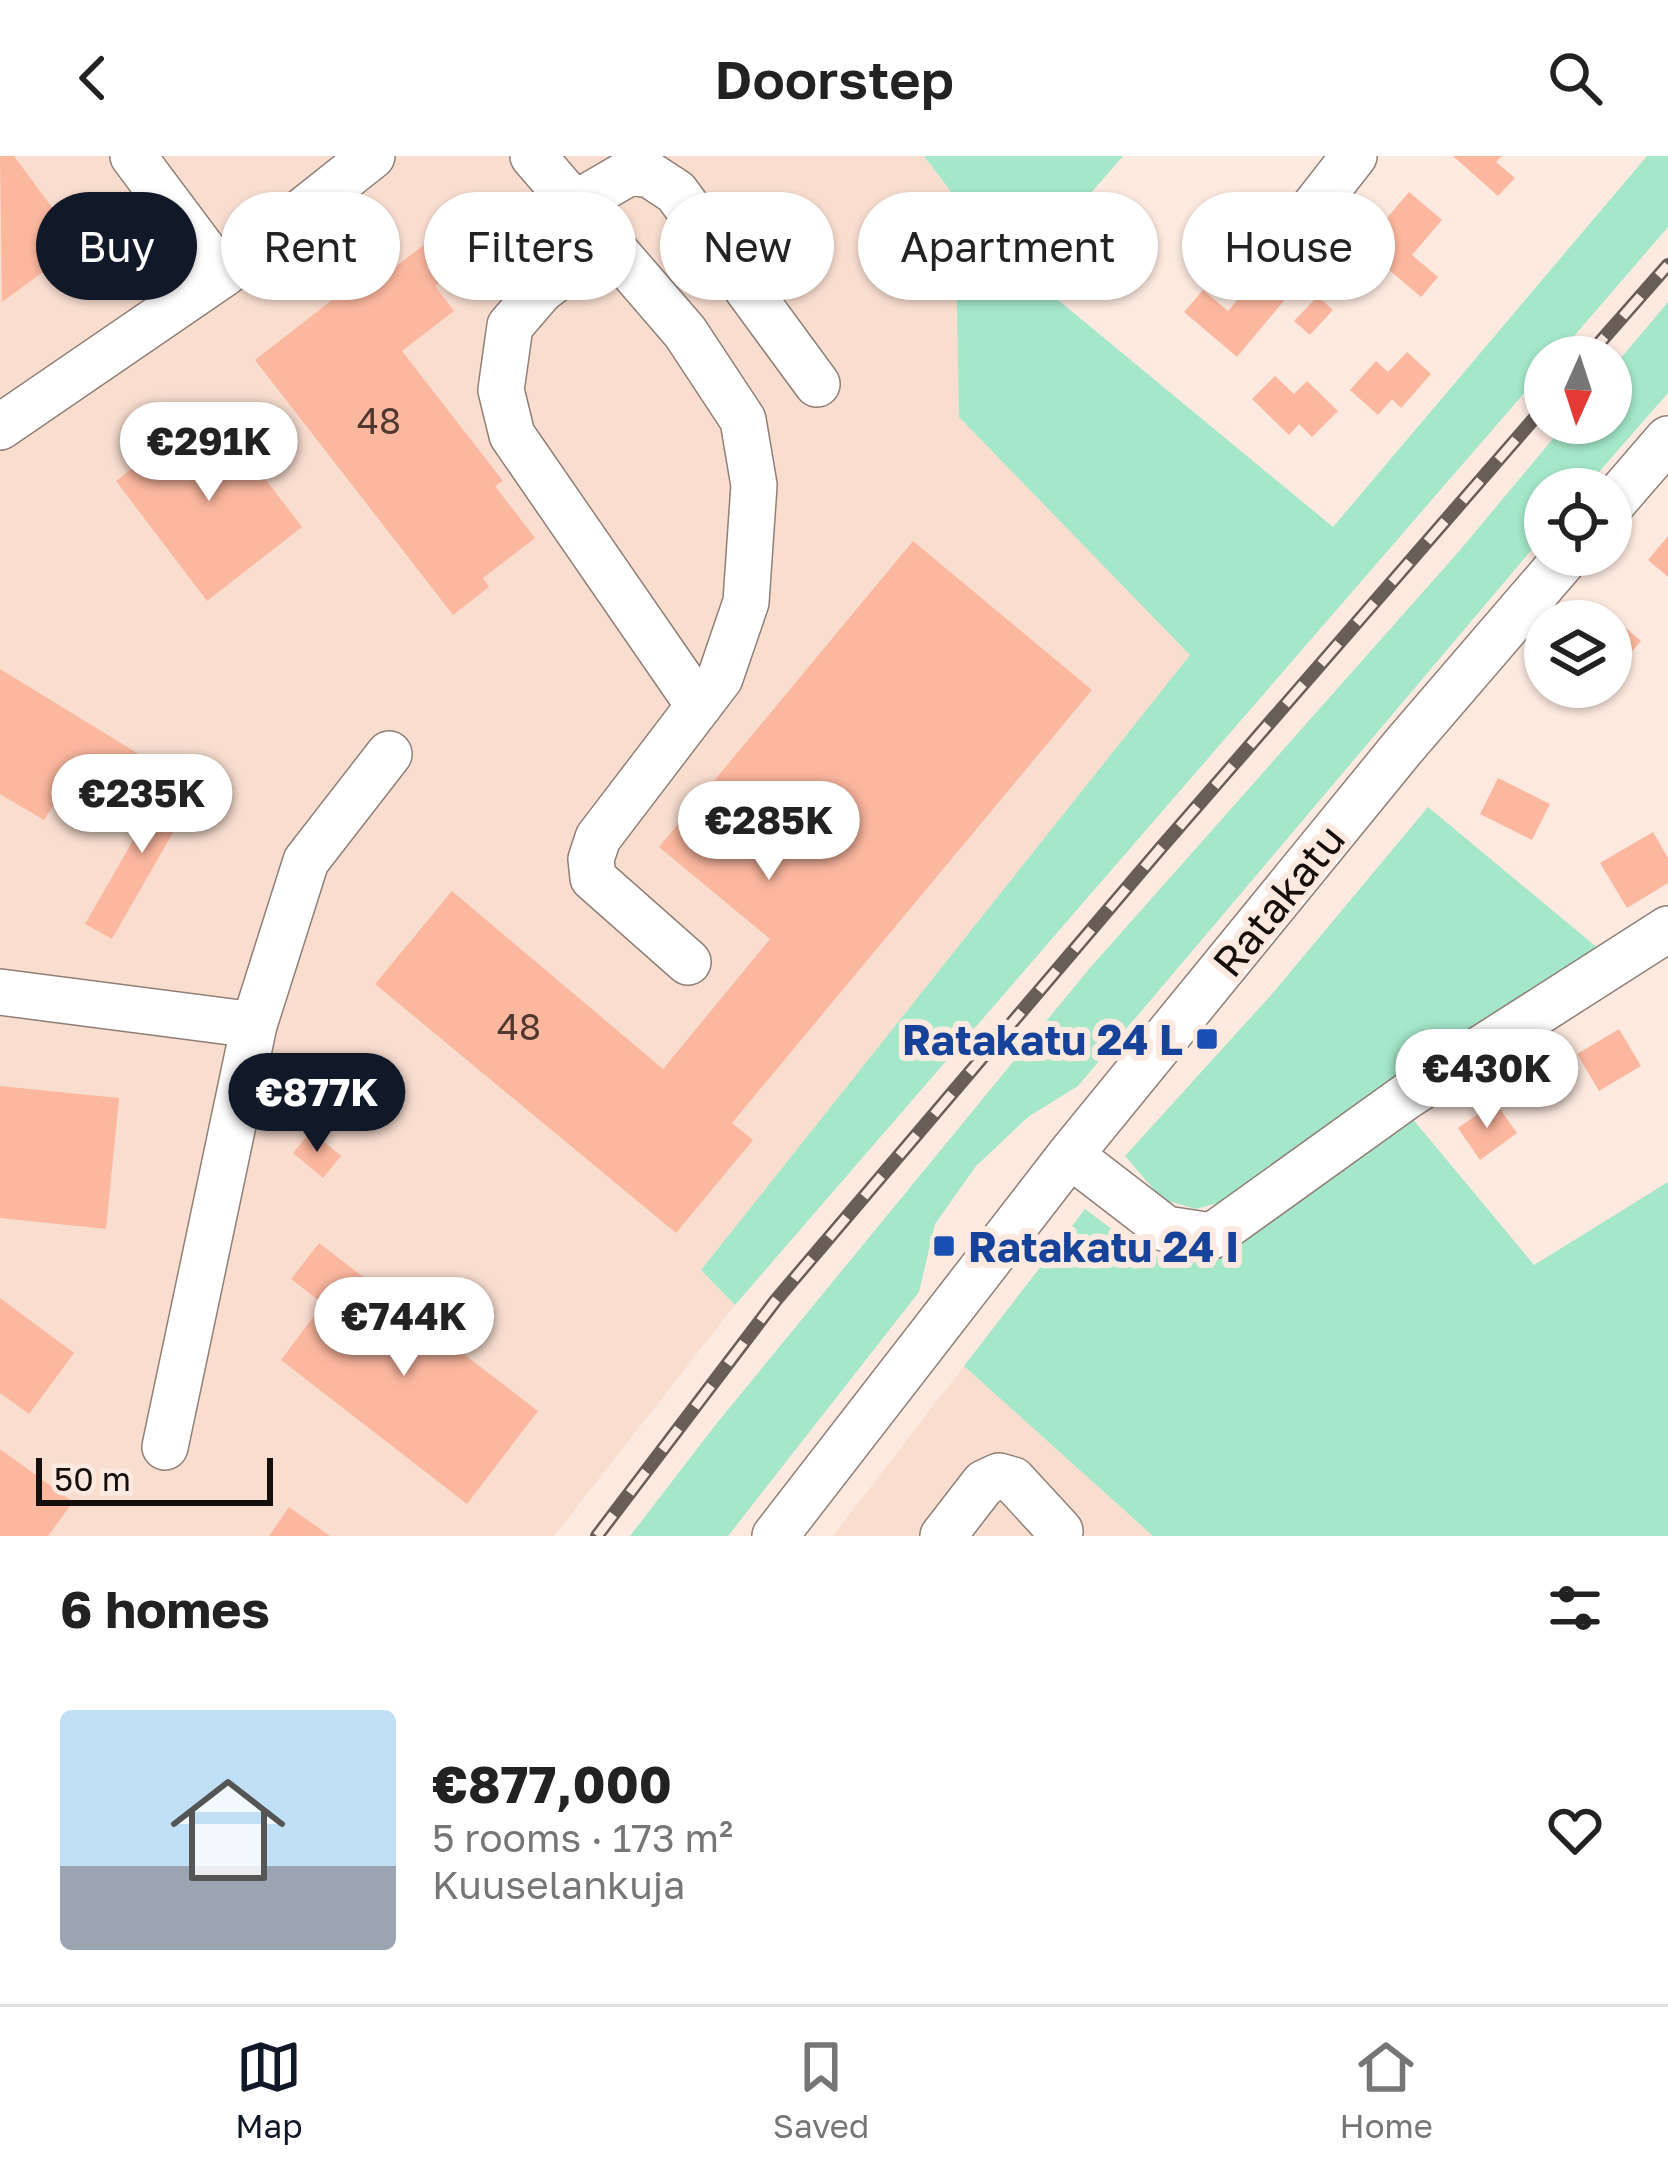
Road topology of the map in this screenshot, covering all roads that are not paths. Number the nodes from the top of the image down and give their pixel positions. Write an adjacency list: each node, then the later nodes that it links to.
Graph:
1 (133, 156): 9 (street)
2 (372, 156): 5 (street)
3 (533, 156): 6 (street)
4 (1354, 156): 8 (street)
5 (327, 192)
6 (564, 192)
7 (595, 192): 13 (street)
8 (1326, 192)
9 (221, 274)
10 (221, 276): 14 (street)
11 (636, 276): 18 (street)
12 (532, 300): 18 (street)
13 (817, 384)
14 (0, 427)
15 (1668, 440): 16 (street)
16 (1632, 482)
17 (1550, 576): 24 (street, Ratakatu)
18 (699, 706): 21 (street)
19 (389, 754): 23 (street)
20 (1668, 929): 24 (street)
21 (688, 962)
22 (0, 992): 23 (street)
23 (254, 1025): 25 (street)
24 (1070, 1155): 27 (street, Ratakatu)
25 (165, 1447)
26 (1060, 1532): 28 (street)
27 (776, 1536)
28 (943, 1536)

